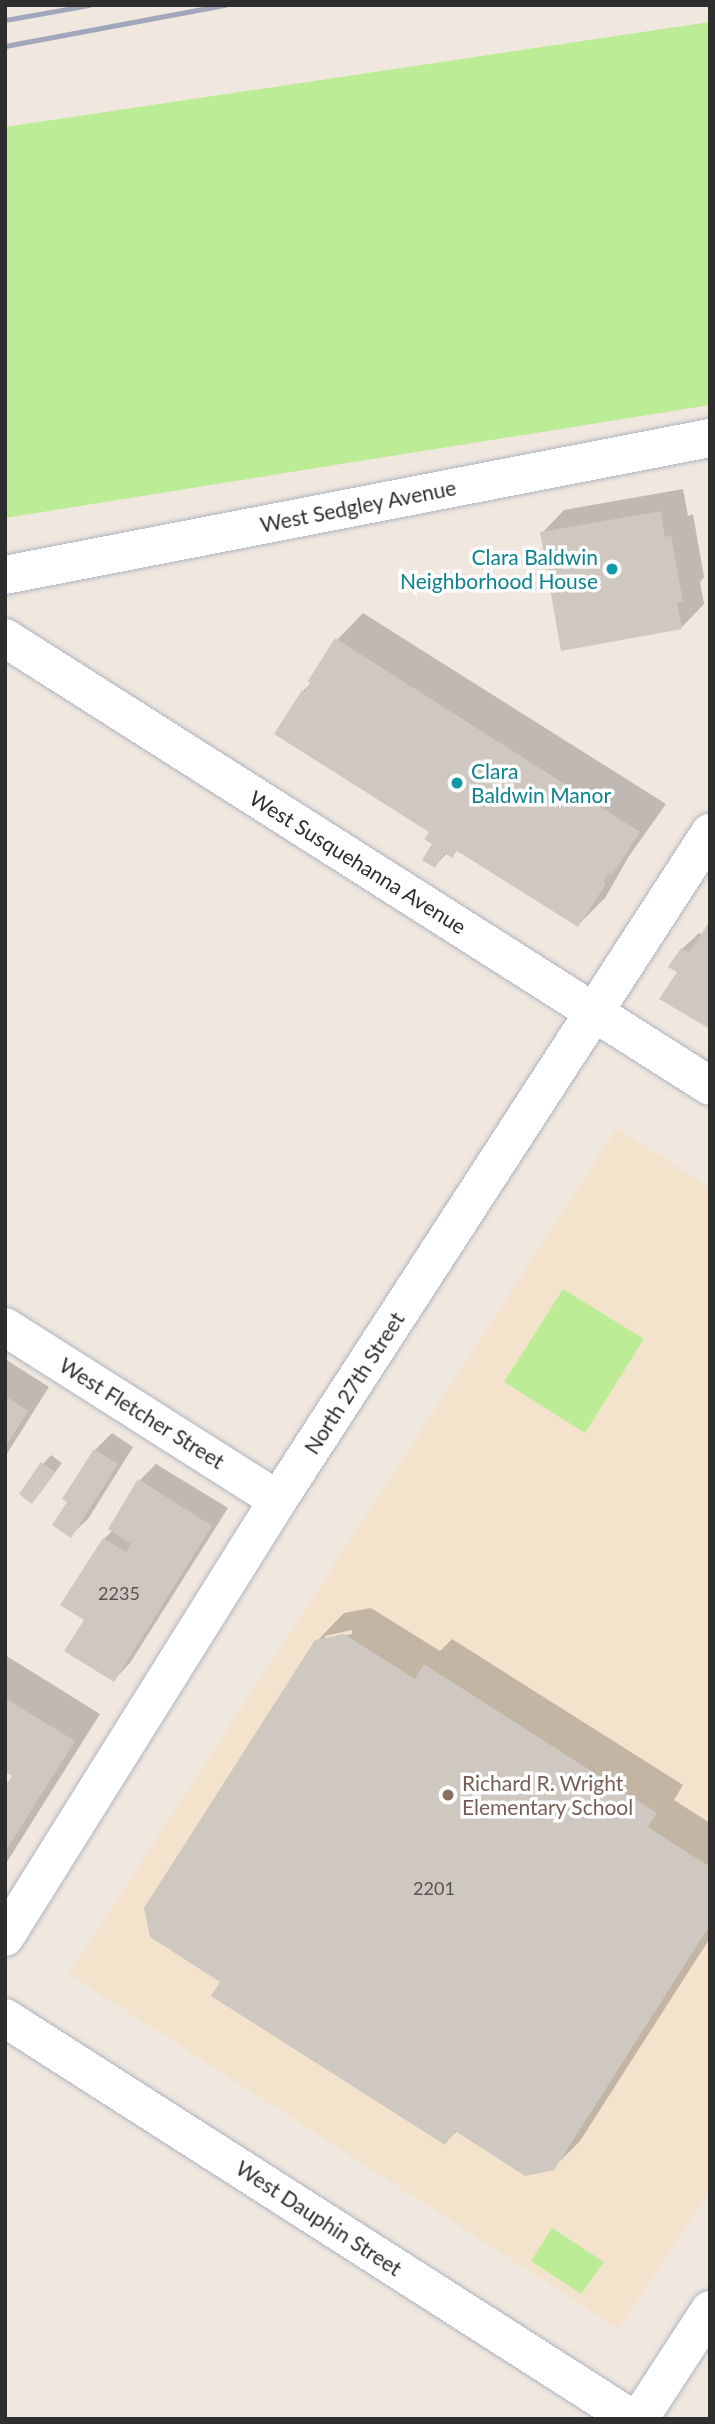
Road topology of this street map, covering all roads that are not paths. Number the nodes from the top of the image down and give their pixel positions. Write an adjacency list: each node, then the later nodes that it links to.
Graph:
1 (710, 438): 2 (street, West Sedgley Avenue)
2 (5, 575)
3 (5, 638): 5 (street, West Susquehanna Avenue)
4 (710, 833): 5 (street, North 27th Street)
5 (593, 1011): 6 (street, West Susquehanna Avenue); 8 (street, North 27th Street)
6 (710, 1086)
7 (5, 1326): 8 (street, West Fletcher Street)
8 (278, 1500): 9 (street, North 27th Street)
9 (5, 1937)
10 (5, 2018): 12 (street, West Dauphin Street)
11 (710, 2310): 13 (street)
12 (632, 2419)
13 (639, 2419)

